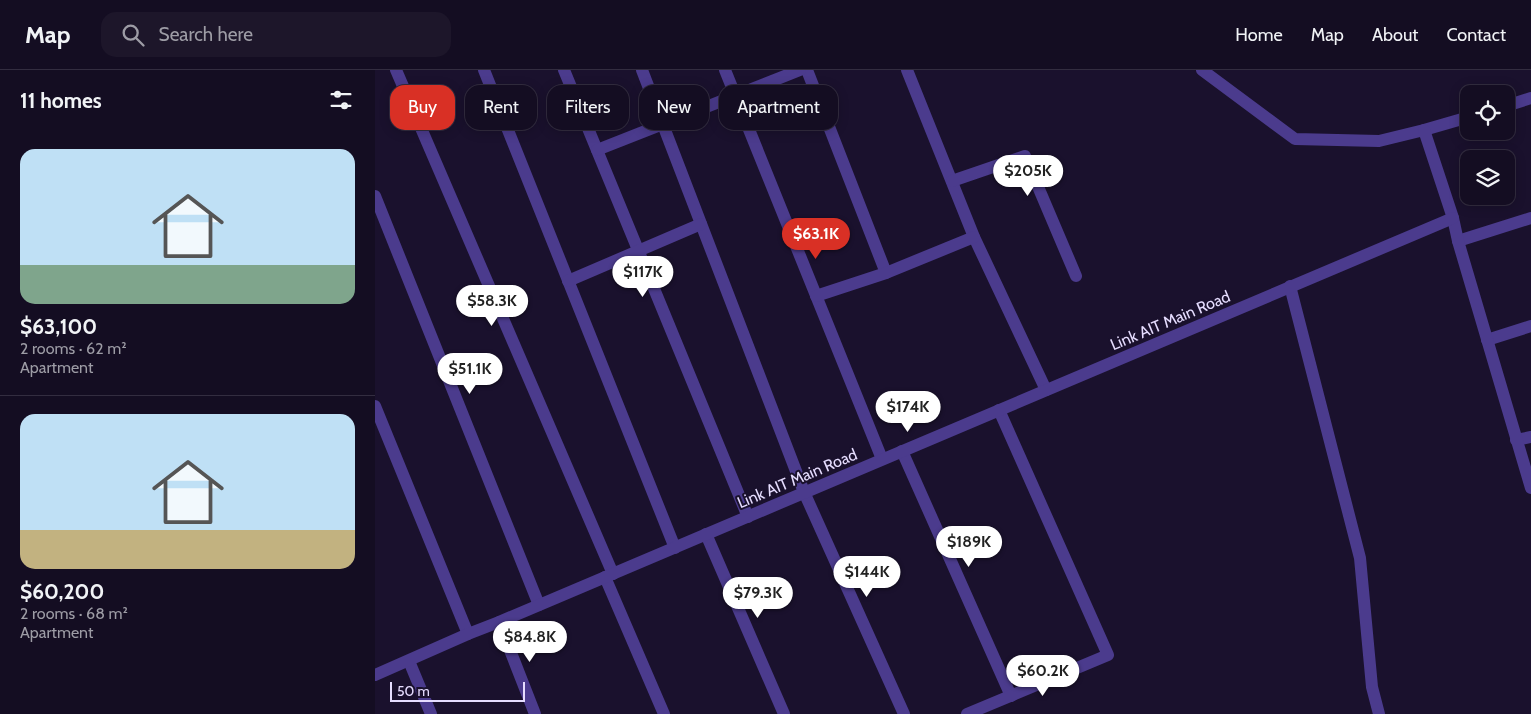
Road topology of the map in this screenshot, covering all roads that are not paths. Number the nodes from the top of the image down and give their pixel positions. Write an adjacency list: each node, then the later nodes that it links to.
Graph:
1 (396, 70): 48 (street)
2 (484, 70): 31 (street)
3 (564, 70): 20 (street)
4 (642, 70): 10 (street)
5 (725, 70): 11 (street)
6 (800, 70): 12 (street)
7 (807, 70): 29 (street)
8 (907, 70): 21 (street)
9 (1202, 70): 19 (street)
10 (648, 85)
11 (731, 85)
12 (762, 85)
13 (1531, 98): 14 (street)
14 (1515, 103)
15 (1460, 120): 19 (street)
16 (646, 130): 20 (street)
17 (666, 130): 25 (street)
18 (749, 130): 33 (street)
19 (1424, 130): 23 (street)
20 (597, 150): 28 (street)
21 (952, 181): 26 (street); 30 (street)
22 (375, 196): 49 (street)
23 (1453, 218): 27 (street); 32 (street, Link AIT Main Road)
24 (1531, 218): 27 (street)
25 (701, 224): 28 (street); 44 (street)
26 (974, 237): 29 (street); 36 (street)
27 (1458, 241): 35 (street)
28 (638, 250): 31 (street); 45 (street)
29 (886, 273): 33 (street)
30 (1076, 276)
31 (568, 281): 47 (street)
32 (1290, 286): 36 (street, Link AIT Main Road); 61 (street)
33 (816, 296): 42 (street)
34 (1531, 326): 35 (street)
35 (1487, 340): 40 (street)
36 (1046, 390): 38 (street, Link AIT Main Road)
37 (375, 406): 51 (street)
38 (999, 410): 41 (street, Link AIT Main Road); 54 (street)
39 (1531, 436): 40 (street)
40 (1516, 440): 43 (street)
41 (902, 451): 42 (street, Link AIT Main Road); 54 (street)
42 (882, 459): 44 (street, Link AIT Main Road)
43 (1531, 488)
44 (804, 492): 45 (street, Link AIT Main Road); 59 (street)
45 (748, 516): 46 (street, Link AIT Main Road)
46 (706, 534): 47 (street, Link AIT Main Road); 58 (street)
47 (675, 548): 48 (street, Link AIT Main Road)
48 (609, 575): 49 (street, Link AIT Main Road); 57 (street)
49 (539, 605): 50 (street, Link AIT Main Road)
50 (499, 622): 51 (street, Link AIT Main Road); 56 (street)
51 (468, 634): 52 (street, Link AIT Main Road)
52 (409, 661): 53 (street, Link AIT Main Road); 55 (street)
53 (375, 675)
54 (1011, 696): 60 (street)
55 (431, 714)
56 (535, 714)
57 (665, 714)
58 (785, 714)
59 (904, 714)
60 (967, 714)
61 (1379, 714)

